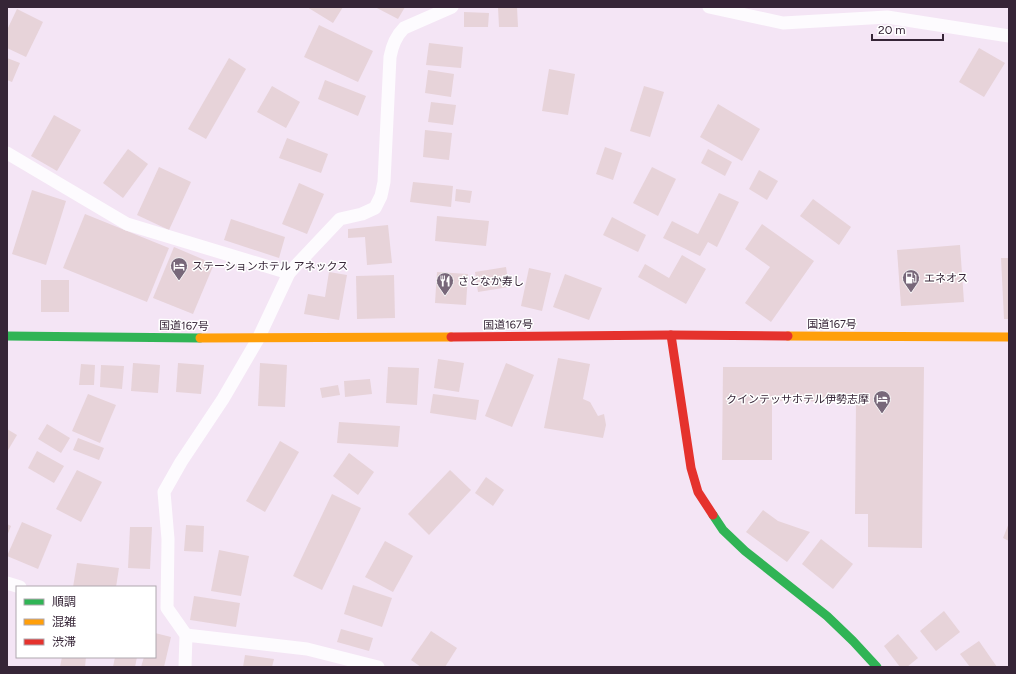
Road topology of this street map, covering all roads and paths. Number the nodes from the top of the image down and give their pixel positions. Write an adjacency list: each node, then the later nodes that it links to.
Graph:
1 (452, 7): 5 (lane)
2 (709, 7): 3 (lane)
3 (1009, 36)
4 (7, 153): 5 (lane)
5 (289, 273): 9 (lane)
6 (671, 335): 8 (street, 国道167号); 9 (street, 国道167号); 16 (street)
7 (7, 336): 9 (street, 国道167号)
8 (1009, 338)
9 (258, 340): 12 (lane)
10 (7, 583): 11 (lane)
11 (17, 586)
12 (161, 608): 13 (lane)
13 (186, 635): 14 (lane); 15 (lane)
14 (185, 667)
15 (378, 667)
16 (877, 667)

